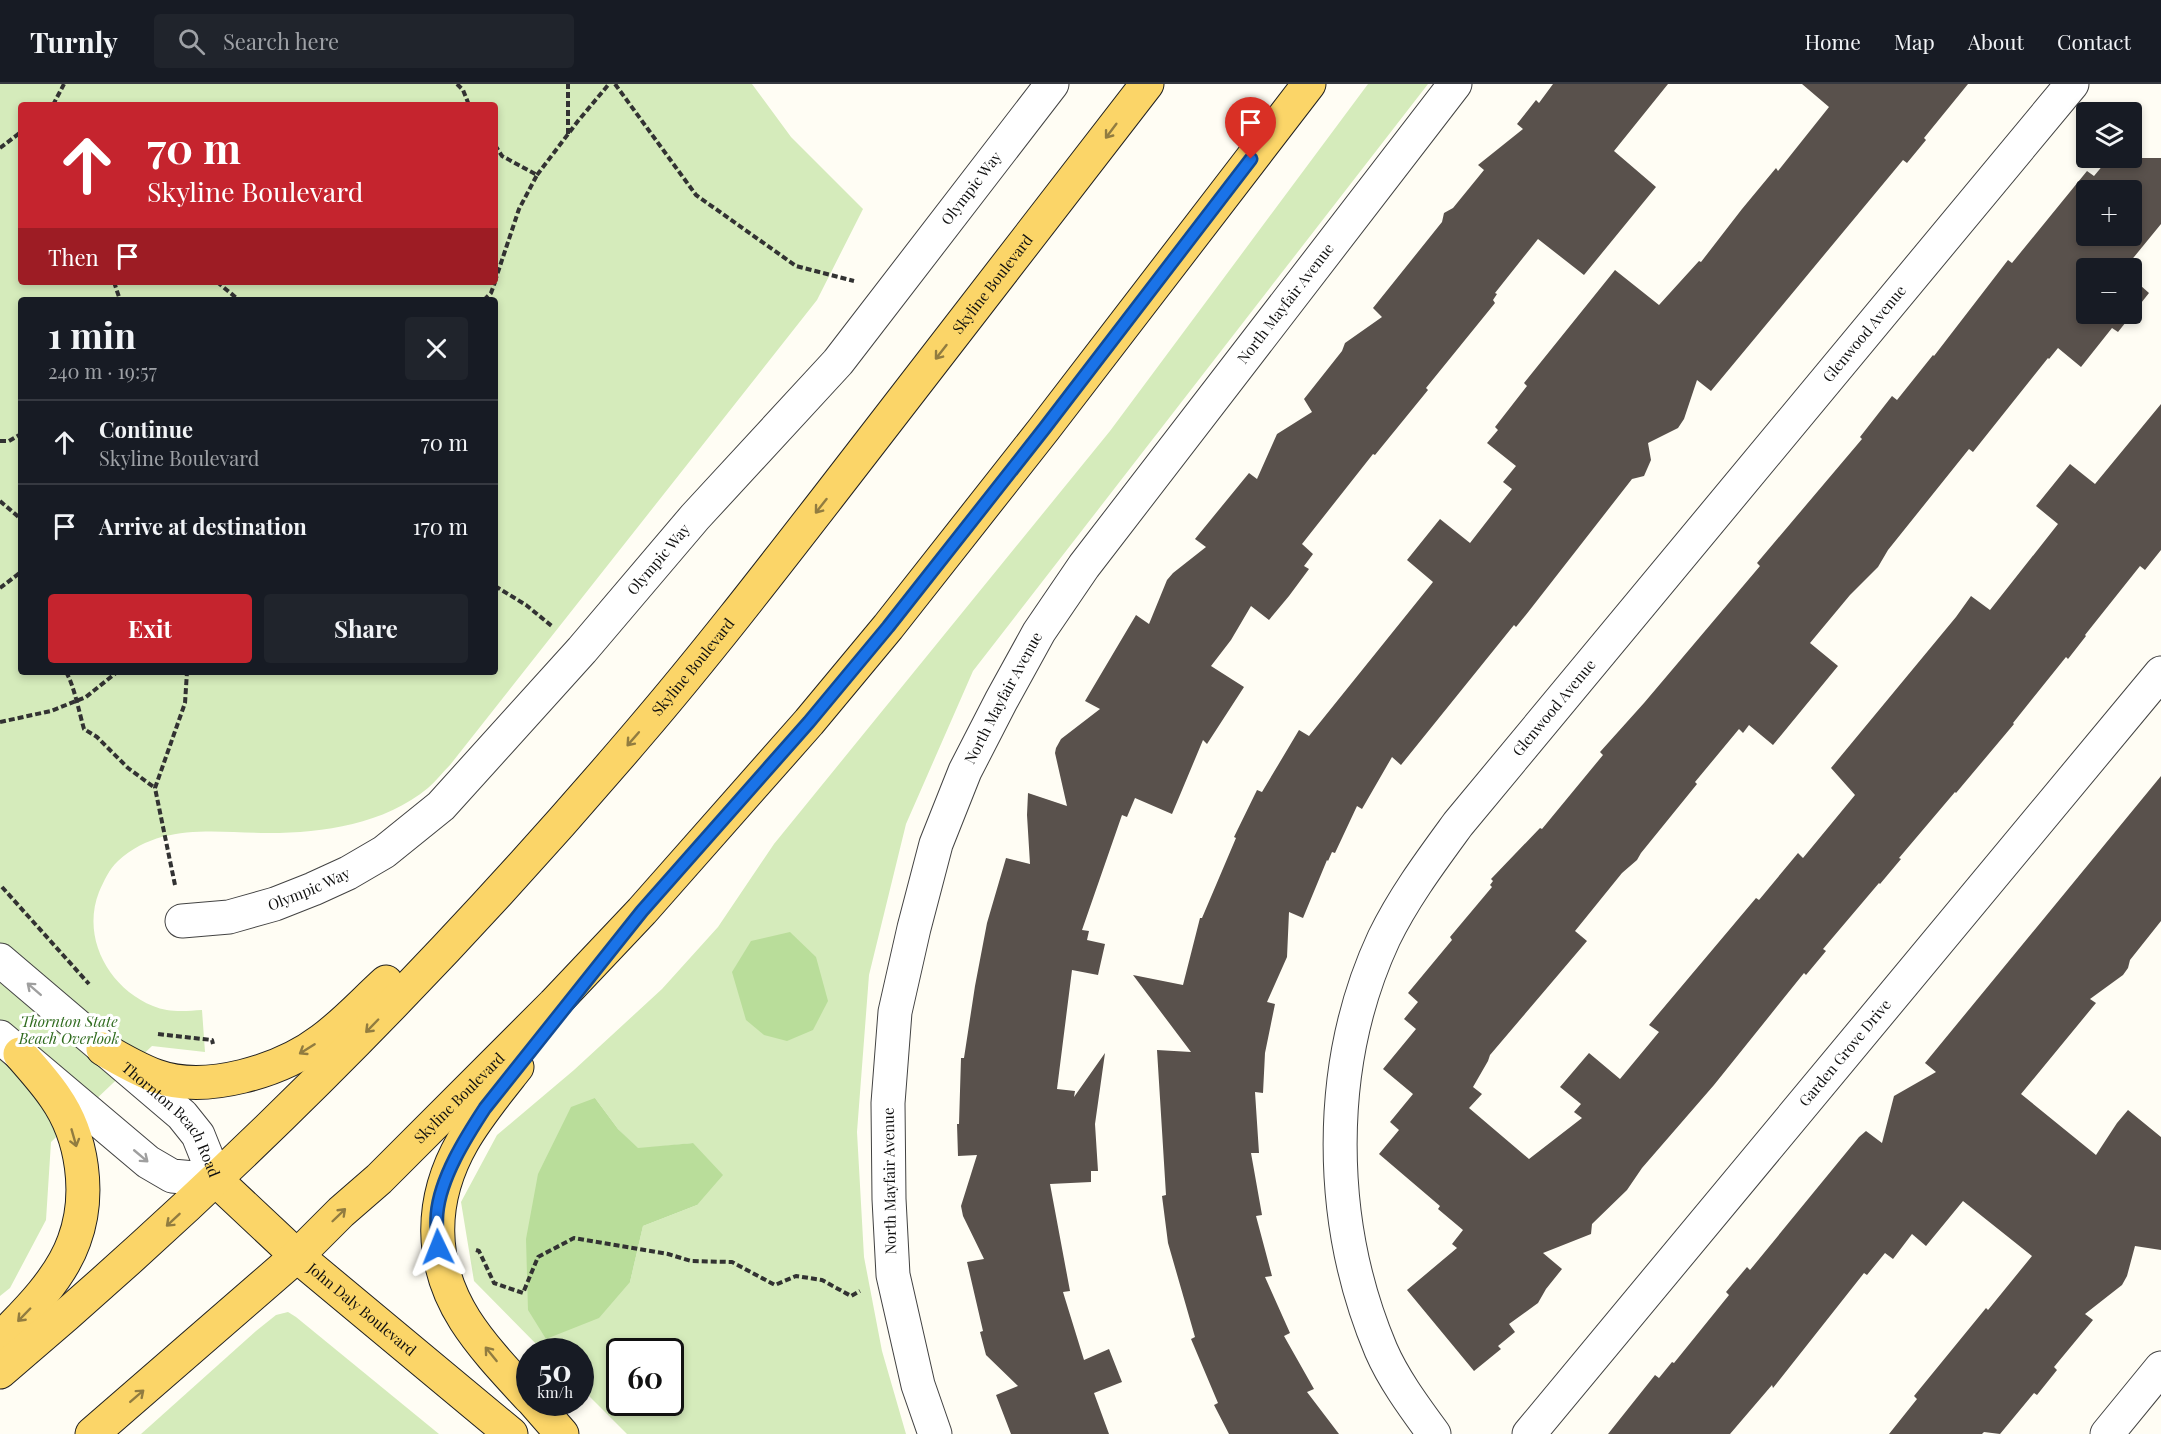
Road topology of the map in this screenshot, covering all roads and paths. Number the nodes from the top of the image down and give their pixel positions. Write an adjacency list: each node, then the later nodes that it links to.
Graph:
1 (64, 84): 11 (path)
2 (457, 84): 12 (path)
3 (568, 84): 14 (path)
4 (609, 84): 14 (path)
5 (615, 84): 20 (path)
6 (1052, 84): 20 (street, Olympic Way)
7 (1147, 84): 37 (main road, Skyline Boulevard, one-way to 37)
8 (1309, 84): 39 (main road, Skyline Boulevard)
9 (1455, 84): 50 (street, North Mayfair Avenue)
10 (2072, 84): 60 (street, Glenwood Avenue)
11 (58, 102)
12 (468, 102)
13 (18, 134): 15 (path)
14 (568, 134): 17 (path)
15 (0, 148)
16 (498, 150): 17 (path)
17 (537, 175): 18 (path)
18 (498, 272)
19 (220, 285): 21 (path)
20 (893, 291): 29 (street, Olympic Way)
21 (234, 297)
22 (18, 436): 23 (path)
23 (0, 441)
24 (0, 501): 25 (path)
25 (18, 516)
26 (18, 574): 27 (path)
27 (0, 588)
28 (498, 588): 29 (path)
29 (582, 650): 40 (street, Olympic Way)
30 (2161, 673): 61 (street, Garden Grove Drive)
31 (68, 675): 34 (path)
32 (113, 675): 34 (path)
33 (187, 675): 36 (path)
34 (75, 701): 35 (path); 36 (path)
35 (0, 722)
36 (155, 788): 40 (path)
37 (554, 829): 46 (main road, one-way to 46); 47 (main road, Skyline Boulevard, one-way to 47)
38 (2, 887): 42 (path)
39 (642, 911): 48 (main road); 49 (main road, Skyline Boulevard, one-way to 39)
40 (182, 921)
41 (0, 960): 45 (street, Thornton Beach Road, one-way to 41)
42 (89, 985)
43 (150, 1030): 46 (path)
44 (10, 1045): 47 (street, Thornton Beach Road, one-way to 47); 51 (main road, one-way to 51)
45 (103, 1048): 46 (main road); 47 (street, Thornton Beach Road)
46 (221, 1080)
47 (216, 1180): 49 (main road, John Daly Boulevard); 53 (main road, Skyline Boulevard, one-way to 53)
48 (438, 1247): 50 (path); 54 (main road, one-way to 48)
49 (297, 1256): 56 (main road, Skyline Boulevard, one-way to 49); 57 (main road, John Daly Boulevard)
50 (893, 1275): 59 (street, North Mayfair Avenue)
51 (0, 1339)
52 (2161, 1368): 62 (street)
53 (0, 1372)
54 (516, 1383)
55 (546, 1416): 58 (main road)
56 (92, 1434)
57 (511, 1434)
58 (562, 1434)
59 (935, 1434)
60 (1434, 1434)
61 (1529, 1434)
62 (2107, 1434)

